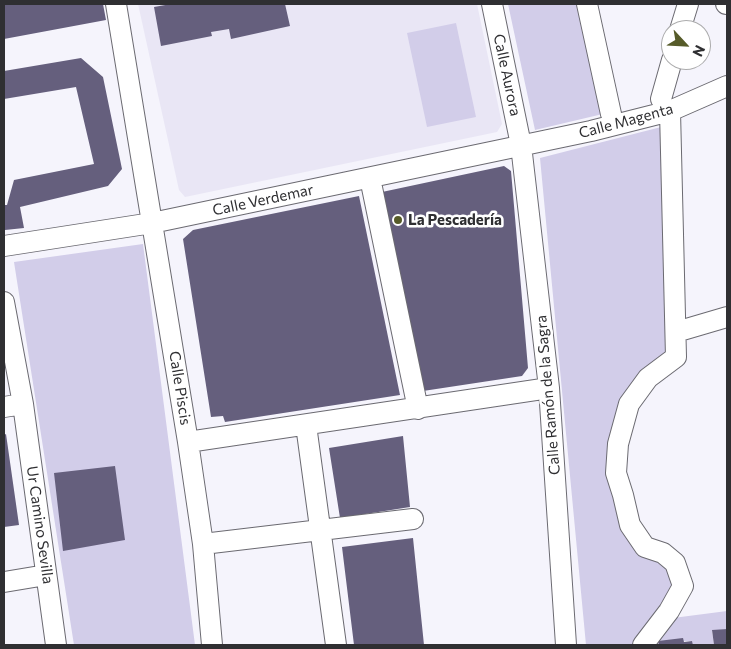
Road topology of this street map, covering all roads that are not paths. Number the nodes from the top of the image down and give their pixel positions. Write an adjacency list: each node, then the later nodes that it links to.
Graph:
1 (116, 4): 12 (street, Calle Piscis)
2 (492, 4): 10 (street, Calle Aurora)
3 (587, 4): 9 (street)
4 (688, 4): 5 (street)
5 (683, 20)
6 (670, 70): 8 (street)
7 (727, 86): 8 (street, Calle Magenta)
8 (665, 105): 10 (street, Calle Magenta); 16 (street)
9 (611, 114)
10 (521, 146): 11 (street, Calle Verdemar); 17 (street, Calle Ramón de la Sagra)
11 (370, 178): 12 (street, Calle Verdemar); 19 (street)
12 (152, 223): 13 (street, Calle Verdemar); 21 (street, Calle Piscis)
13 (4, 246)
14 (4, 302): 18 (street, Ur Camino Sevilla)
15 (727, 317): 16 (street)
16 (676, 332): 31 (street)
17 (550, 388): 19 (street, Calle Piscis); 30 (street, Calle Ramón de la Sagra)
18 (14, 405): 25 (street, Ur Camino Sevilla)
19 (418, 408): 20 (street, Calle Piscis)
20 (306, 425): 21 (street, Calle Piscis); 23 (street)
21 (188, 442): 24 (street)
22 (413, 519): 23 (street)
23 (320, 530): 24 (street); 29 (street)
24 (203, 544): 28 (street)
25 (46, 575): 26 (street); 27 (street, Ur Camino Sevilla)
26 (4, 582)
27 (56, 645)
28 (212, 645)
29 (336, 645)
30 (566, 645)
31 (643, 645)

